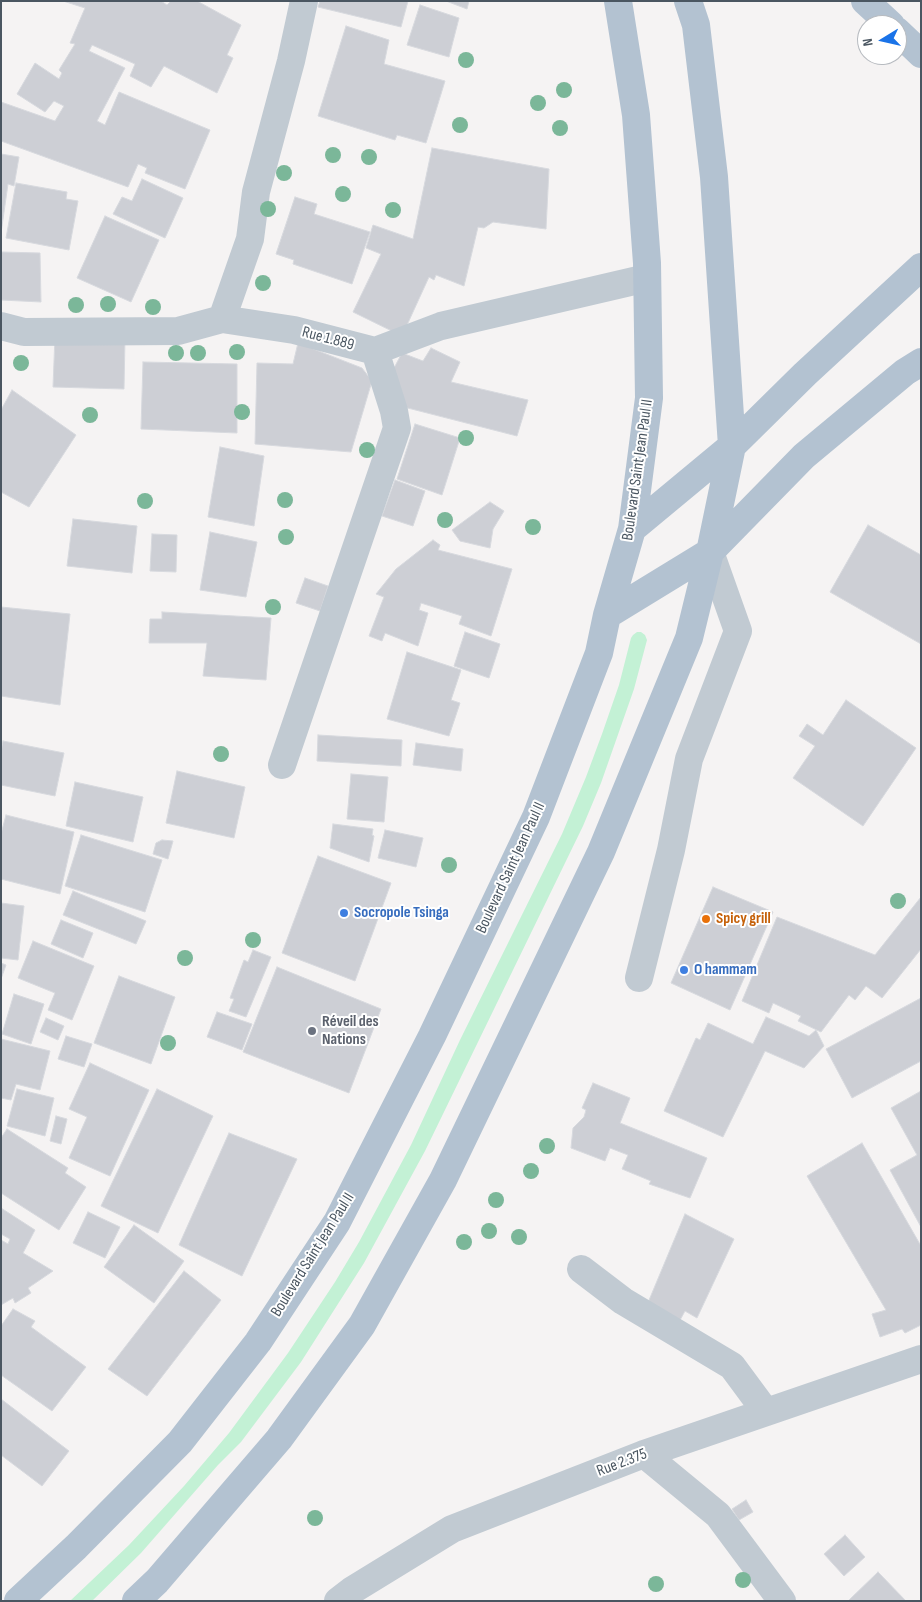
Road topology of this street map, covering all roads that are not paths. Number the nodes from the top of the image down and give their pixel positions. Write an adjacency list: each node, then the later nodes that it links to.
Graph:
1 (304, 1): 10 (street)
2 (618, 1): 9 (main road, Boulevard Saint Jean Paul II)
3 (688, 1): 14 (main road)
4 (865, 1): 5 (main road)
5 (880, 15)
6 (907, 41): 7 (main road)
7 (921, 54)
8 (921, 267): 14 (main road)
9 (647, 278): 12 (street, Rue 1.889); 15 (main road, Boulevard Saint Jean Paul II)
10 (222, 319): 11 (street, Rue 1.889); 12 (street, Rue 1.889)
11 (1, 326)
12 (376, 351): 18 (street)
13 (921, 362): 16 (main road)
14 (732, 446): 15 (main road); 16 (main road)
15 (632, 529): 17 (main road, Boulevard Saint Jean Paul II)
16 (710, 552): 17 (main road); 19 (street); 25 (main road)
17 (607, 615): 24 (main road, Boulevard Saint Jean Paul II)
18 (282, 765)
19 (639, 978)
20 (582, 1269): 22 (street)
21 (921, 1359): 22 (street, Rue 2.375)
22 (766, 1412): 23 (street, Rue 2.375)
23 (644, 1454): 26 (street, Rue 2.375); 27 (street)
24 (18, 1601)
25 (136, 1601)
26 (338, 1601)
27 (782, 1601)

